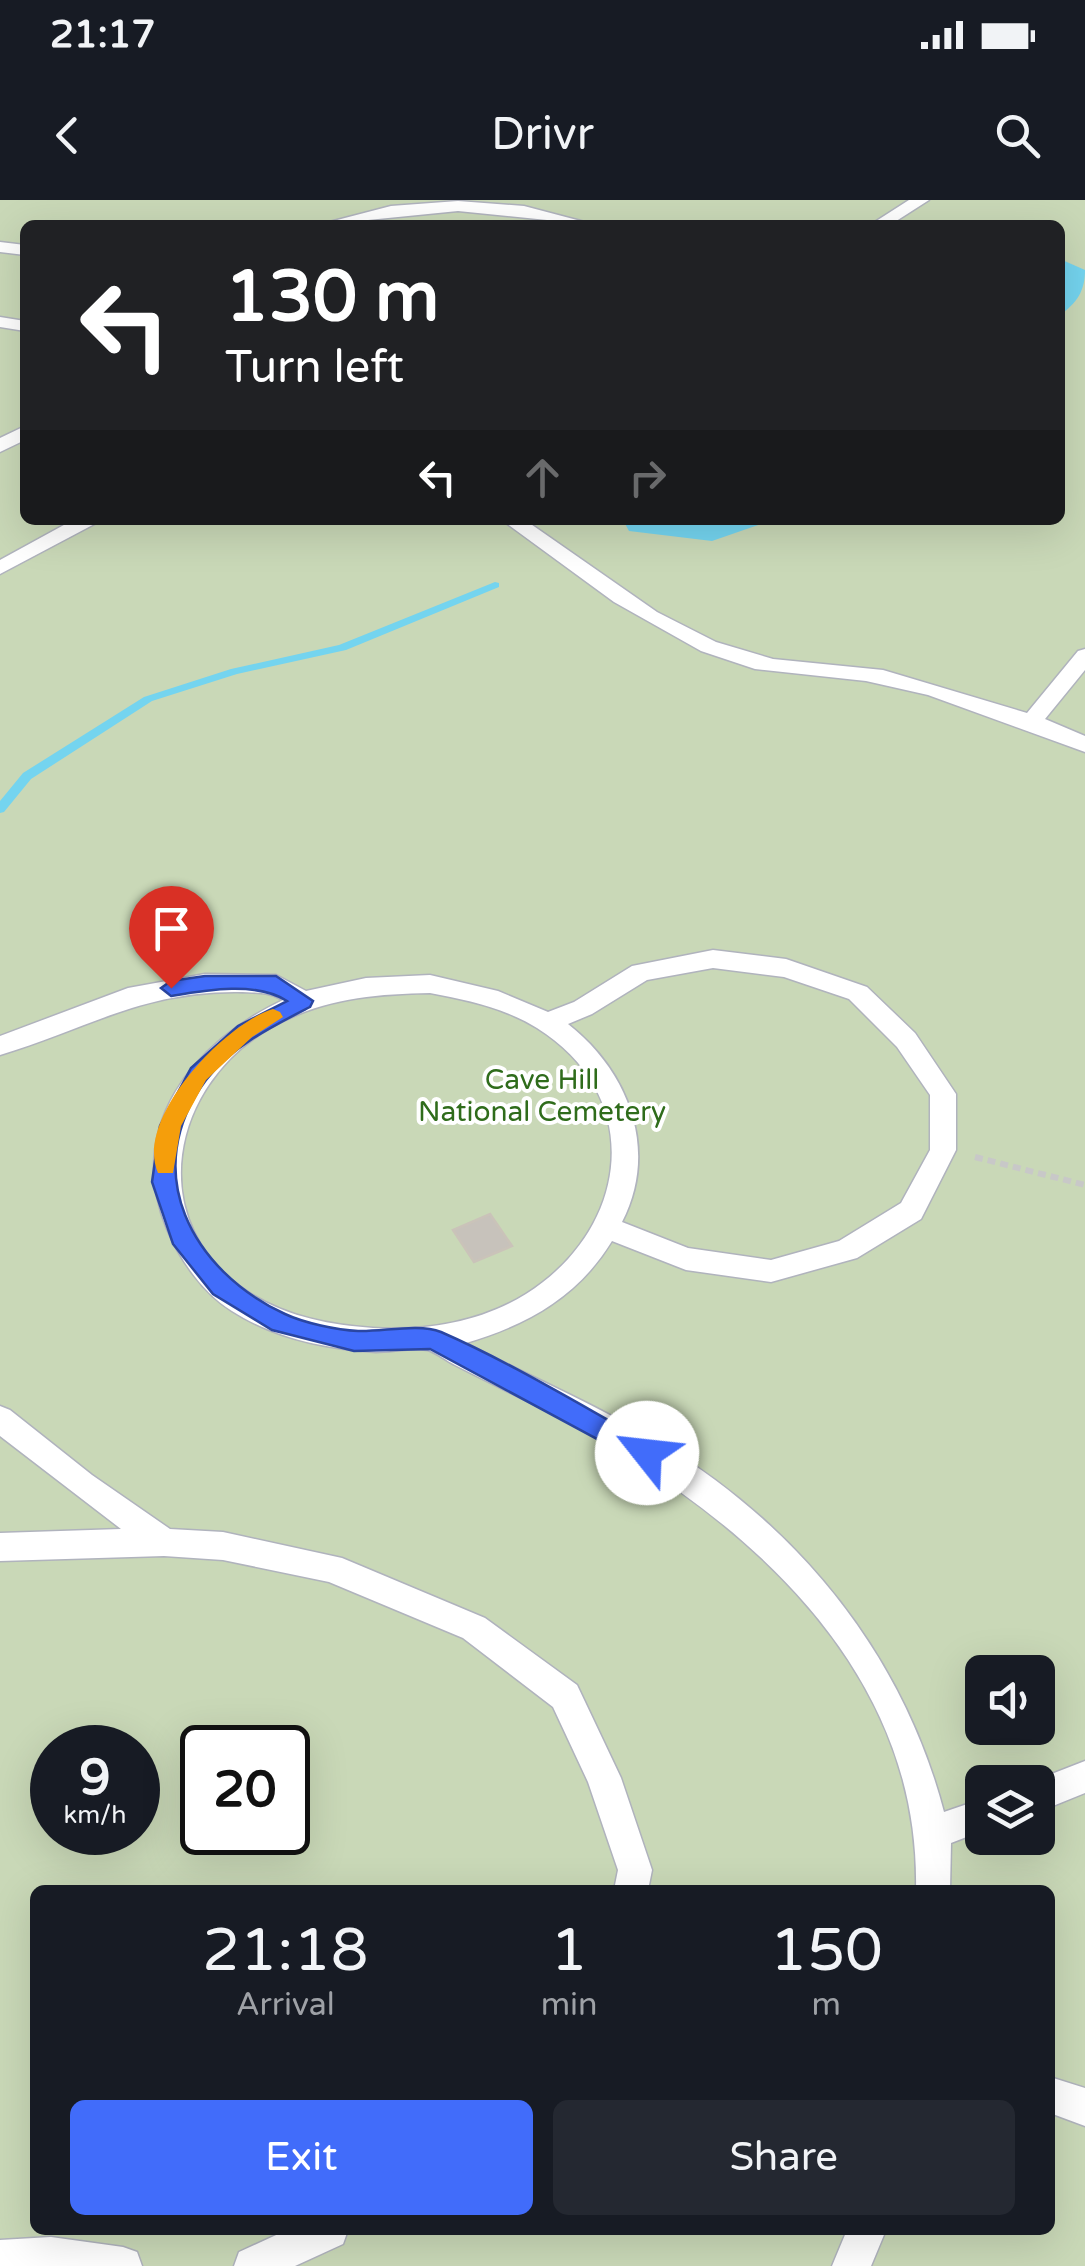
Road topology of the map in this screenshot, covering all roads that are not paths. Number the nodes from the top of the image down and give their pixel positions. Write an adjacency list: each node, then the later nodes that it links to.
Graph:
1 (920, 200): 7 (lane)
2 (526, 203): 5 (lane); 6 (lane)
3 (335, 205): 4 (lane)
4 (322, 220)
5 (346, 220)
6 (574, 220)
7 (886, 220)
8 (78, 525): 10 (lane)
9 (519, 525): 12 (lane)
10 (0, 568)
11 (1085, 656): 12 (lane)
12 (1032, 721): 13 (lane)
13 (1085, 745)
14 (303, 1001): 15 (lane); 16 (lane); 18 (lane)
15 (547, 1022): 17 (lane); 17 (lane)
16 (0, 1046)
17 (608, 1228): 18 (lane)
18 (433, 1340): 25 (lane)
19 (0, 1419): 20 (lane)
20 (164, 1542): 21 (lane); 26 (lane)
21 (0, 1547)
22 (1085, 1777): 23 (lane)
23 (1055, 1789)
24 (965, 1821): 25 (lane)
25 (933, 1833): 27 (lane)
26 (632, 1885)
27 (933, 1885)
28 (1055, 2097): 29 (lane)
29 (1085, 2107)
30 (318, 2235): 34 (lane)
31 (865, 2235): 35 (lane)
32 (0, 2258): 33 (lane)
33 (124, 2266)
34 (253, 2266)
35 (851, 2266)

